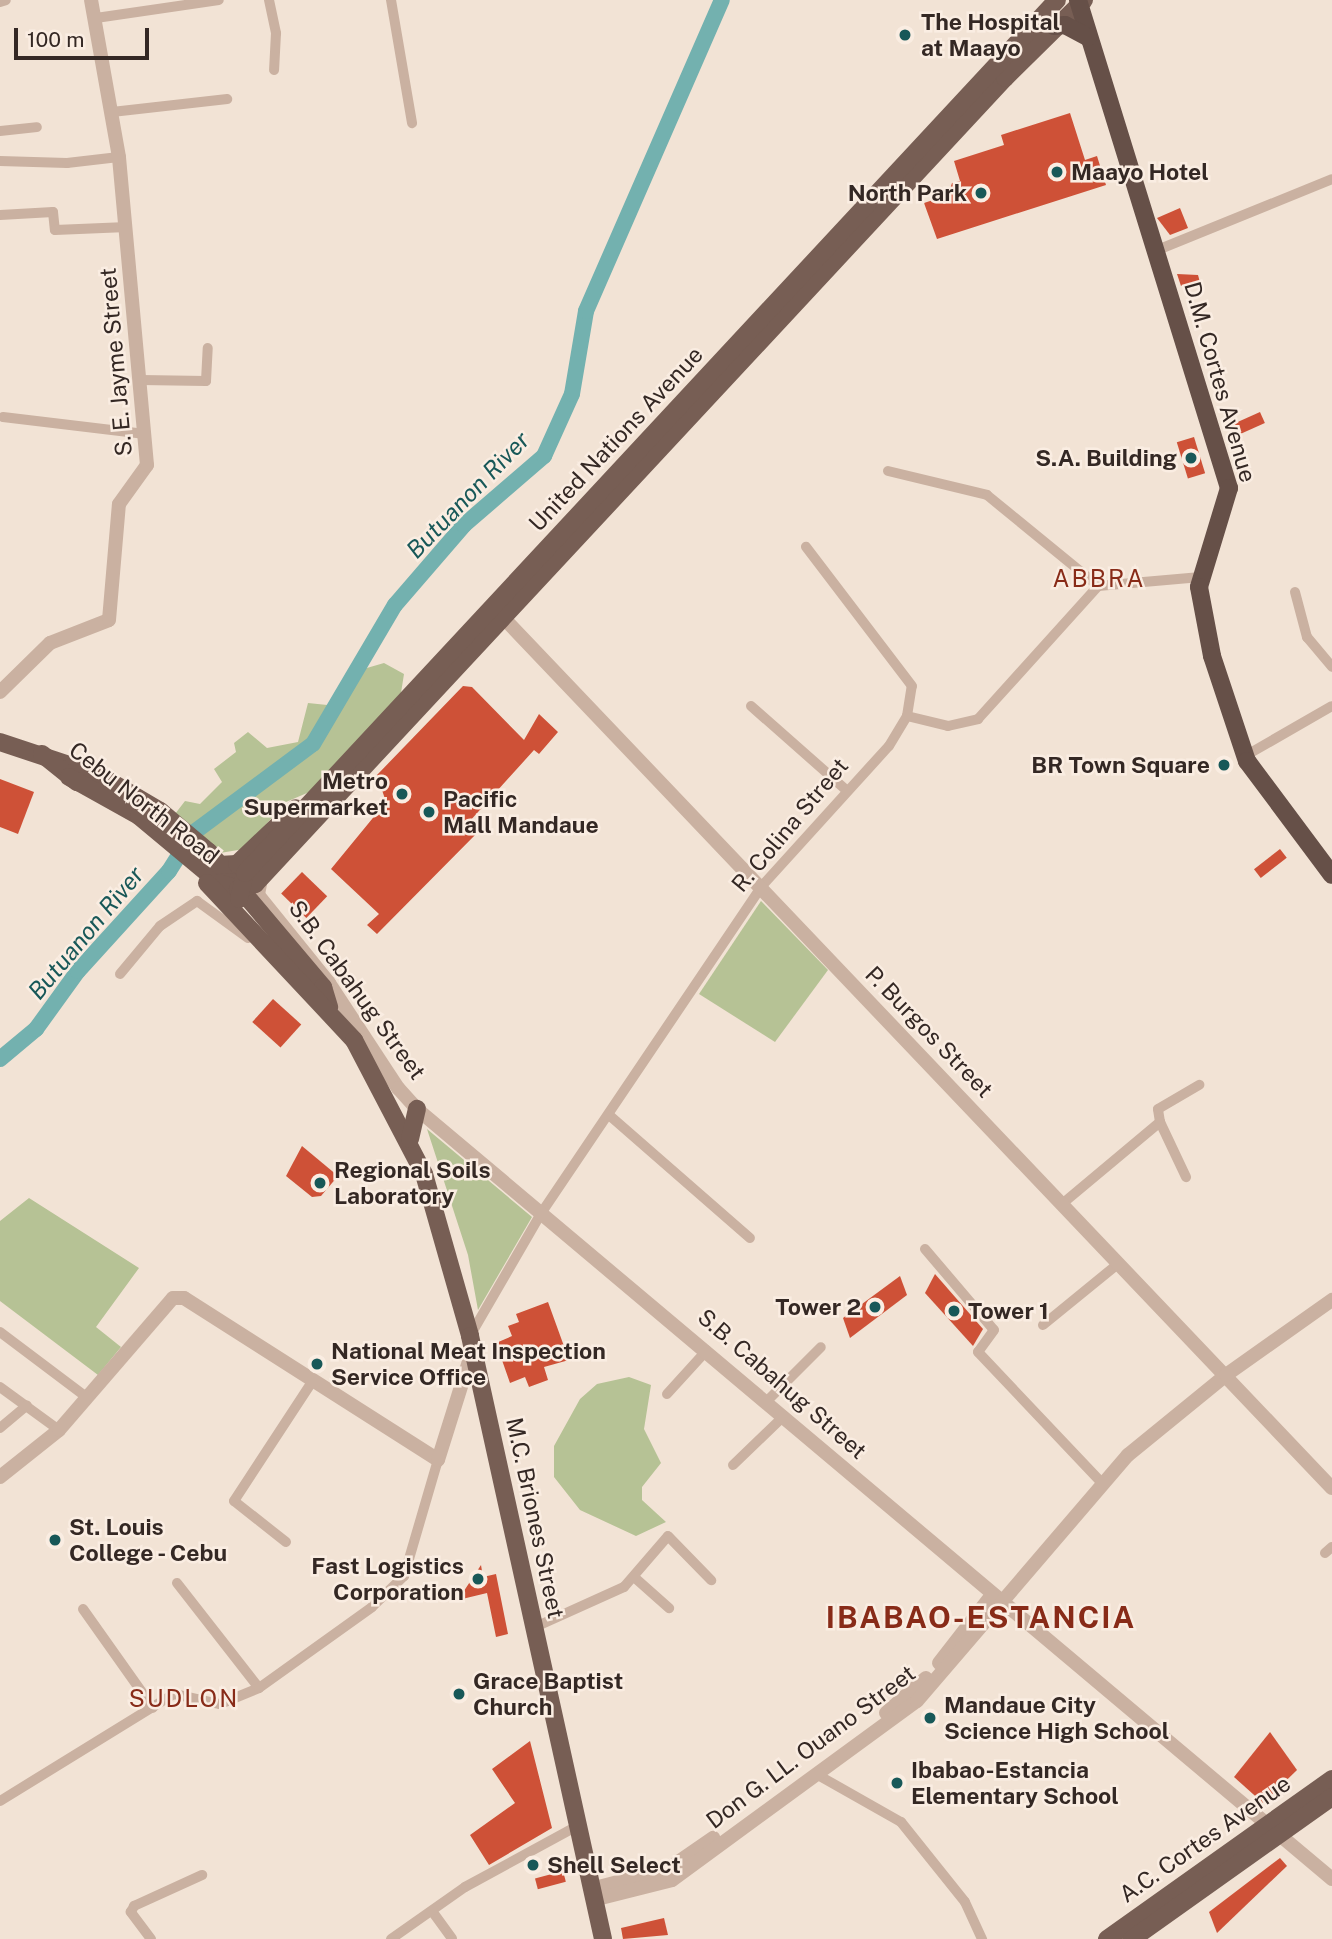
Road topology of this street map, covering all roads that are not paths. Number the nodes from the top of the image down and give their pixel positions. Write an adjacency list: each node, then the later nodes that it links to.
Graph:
1 (6, 0): 8 (street)
2 (91, 0): 9 (street, S. E. Jayme Street)
3 (219, 0): 9 (street)
4 (269, 0): 12 (street)
5 (391, 0): 15 (street)
6 (1057, 0): 33 (main road, United Nations Avenue)
7 (1083, 1): 10 (main road, United Nations Avenue); 11 (highway, D.M. Cortes Avenue)
8 (0, 2)
9 (96, 18): 14 (street, S. E. Jayme Street)
10 (1054, 26): 11 (highway); 33 (main road, United Nations Avenue)
11 (1088, 37): 23 (highway, D.M. Cortes Avenue)
12 (274, 70)
13 (227, 99): 14 (street)
14 (112, 112): 18 (street, S. E. Jayme Street)
15 (412, 123)
16 (37, 127): 17 (street)
17 (0, 131)
18 (119, 157): 19 (street); 22 (street, S. E. Jayme Street)
19 (0, 161)
20 (1332, 179): 23 (street)
21 (0, 215): 22 (street)
22 (127, 227): 25 (street, S. E. Jayme Street)
23 (1155, 251): 30 (highway, D.M. Cortes Avenue)
24 (208, 348): 25 (street)
25 (141, 380): 27 (street, S. E. Jayme Street)
26 (3, 417): 27 (street)
27 (145, 434): 35 (street, S. E. Jayme Street)
28 (888, 471): 31 (street)
29 (806, 547): 38 (street)
30 (1201, 577): 31 (street); 41 (highway, D.M. Cortes Avenue)
31 (1098, 586): 38 (street)
32 (1295, 592): 34 (street)
33 (499, 612): 43 (main road, United Nations Avenue); 47 (main road, United Nations Avenue); 48 (street, P. Burgos Street)
34 (1332, 667)
35 (0, 692)
36 (751, 706): 42 (street)
37 (1332, 706): 41 (street)
38 (907, 716): 42 (street, R. Colina Street)
39 (0, 742): 40 (main road)
40 (42, 754): 44 (main road, Cebu North Road); 44 (main road, Cebu North Road)
41 (1245, 756): 46 (highway, D.M. Cortes Avenue)
42 (845, 789): 48 (street, R. Colina Street)
43 (320, 793): 45 (main road); 49 (main road, United Nations Avenue)
44 (159, 829): 45 (main road, Cebu North Road); 45 (main road, Cebu North Road)
45 (205, 863): 49 (main road, M.C. Briones Street); 50 (main road, Cebu North Road)
46 (1332, 875)
47 (261, 879): 49 (main road); 55 (street, S.B. Cabahug Street)
48 (761, 887): 56 (street, R. Colina Street); 60 (street, P. Burgos Street)
49 (238, 889): 50 (main road); 53 (main road, M.C. Briones Street)
50 (248, 922): 52 (main road, M.C. Briones Street)
51 (120, 974): 52 (street)
52 (312, 993): 53 (main road, M.C. Briones Street)
53 (329, 1007): 58 (main road, M.C. Briones Street)
54 (1199, 1085): 57 (street)
55 (417, 1109): 58 (main road); 61 (street, S.B. Cabahug Street)
56 (609, 1115): 61 (street, R. Colina Street); 62 (street)
57 (1160, 1122): 59 (street); 60 (street)
58 (410, 1139): 68 (main road, M.C. Briones Street)
59 (1185, 1177)
60 (1062, 1203): 64 (street, P. Burgos Street)
61 (542, 1212): 68 (street, R. Colina Street); 70 (street, S.B. Cabahug Street)
62 (750, 1238)
63 (925, 1249): 84 (street)
64 (1118, 1263): 66 (street); 71 (street, P. Burgos Street)
65 (1332, 1300): 71 (street, Don G. LL. Ouano Street)
66 (1043, 1325)
67 (0, 1332): 75 (street)
68 (472, 1342): 81 (street); 93 (main road, M.C. Briones Street)
69 (821, 1347): 76 (street)
70 (708, 1350): 74 (street); 76 (street, S.B. Cabahug Street)
71 (1226, 1375): 84 (street, Don G. LL. Ouano Street); 85 (street, P. Burgos Street)
72 (312, 1381): 75 (street); 81 (street); 86 (street)
73 (0, 1387): 77 (street)
74 (667, 1394)
75 (85, 1396): 80 (street)
76 (766, 1401): 78 (street, S.B. Cabahug Street)
77 (27, 1405): 79 (street); 80 (street)
78 (784, 1416): 82 (street); 90 (street, S.B. Cabahug Street)
79 (0, 1428)
80 (59, 1430): 83 (street)
81 (438, 1460): 94 (street)
82 (733, 1465)
83 (0, 1478)
84 (1101, 1482): 90 (street, Don G. LL. Ouano Street)
85 (1332, 1488)
86 (286, 1542)
87 (634, 1577): 88 (street); 91 (street); 93 (street)
88 (711, 1580)
89 (177, 1583): 94 (street)
90 (997, 1599): 96 (street, Don G. LL. Ouano Street); 103 (street, S.B. Cabahug Street)
91 (669, 1608)
92 (83, 1609): 95 (street)
93 (533, 1628): 102 (main road, M.C. Briones Street)
94 (259, 1688): 95 (street)
95 (153, 1708): 100 (street)
96 (848, 1746): 97 (street, Don G. LL. Ouano Street); 101 (street, Don G. LL. Ouano Street)
97 (817, 1774): 101 (street, Don G. LL. Ouano Street); 113 (street)
98 (1332, 1779): 103 (main road, A.C. Cortes Avenue)
99 (1332, 1797): 103 (main road, A.C. Cortes Avenue)
100 (0, 1801)
101 (751, 1816): 106 (street, Don G. LL. Ouano Street)
102 (579, 1825): 106 (main road, M.C. Briones Street); 108 (street)
103 (1272, 1830): 105 (street, S.B. Cabahug Street); 107 (main road, A.C. Cortes Avenue)
104 (201, 1875): 109 (street)
105 (1332, 1879)
106 (592, 1895): 112 (main road, M.C. Briones Street)
107 (1159, 1910): 114 (main road, A.C. Cortes Avenue); 115 (main road, A.C. Cortes Avenue)
108 (432, 1912): 110 (street); 111 (street)
109 (151, 1939)
110 (391, 1939)
111 (452, 1939)
112 (603, 1939)
113 (982, 1939)
114 (1107, 1939)
115 (1132, 1939)

